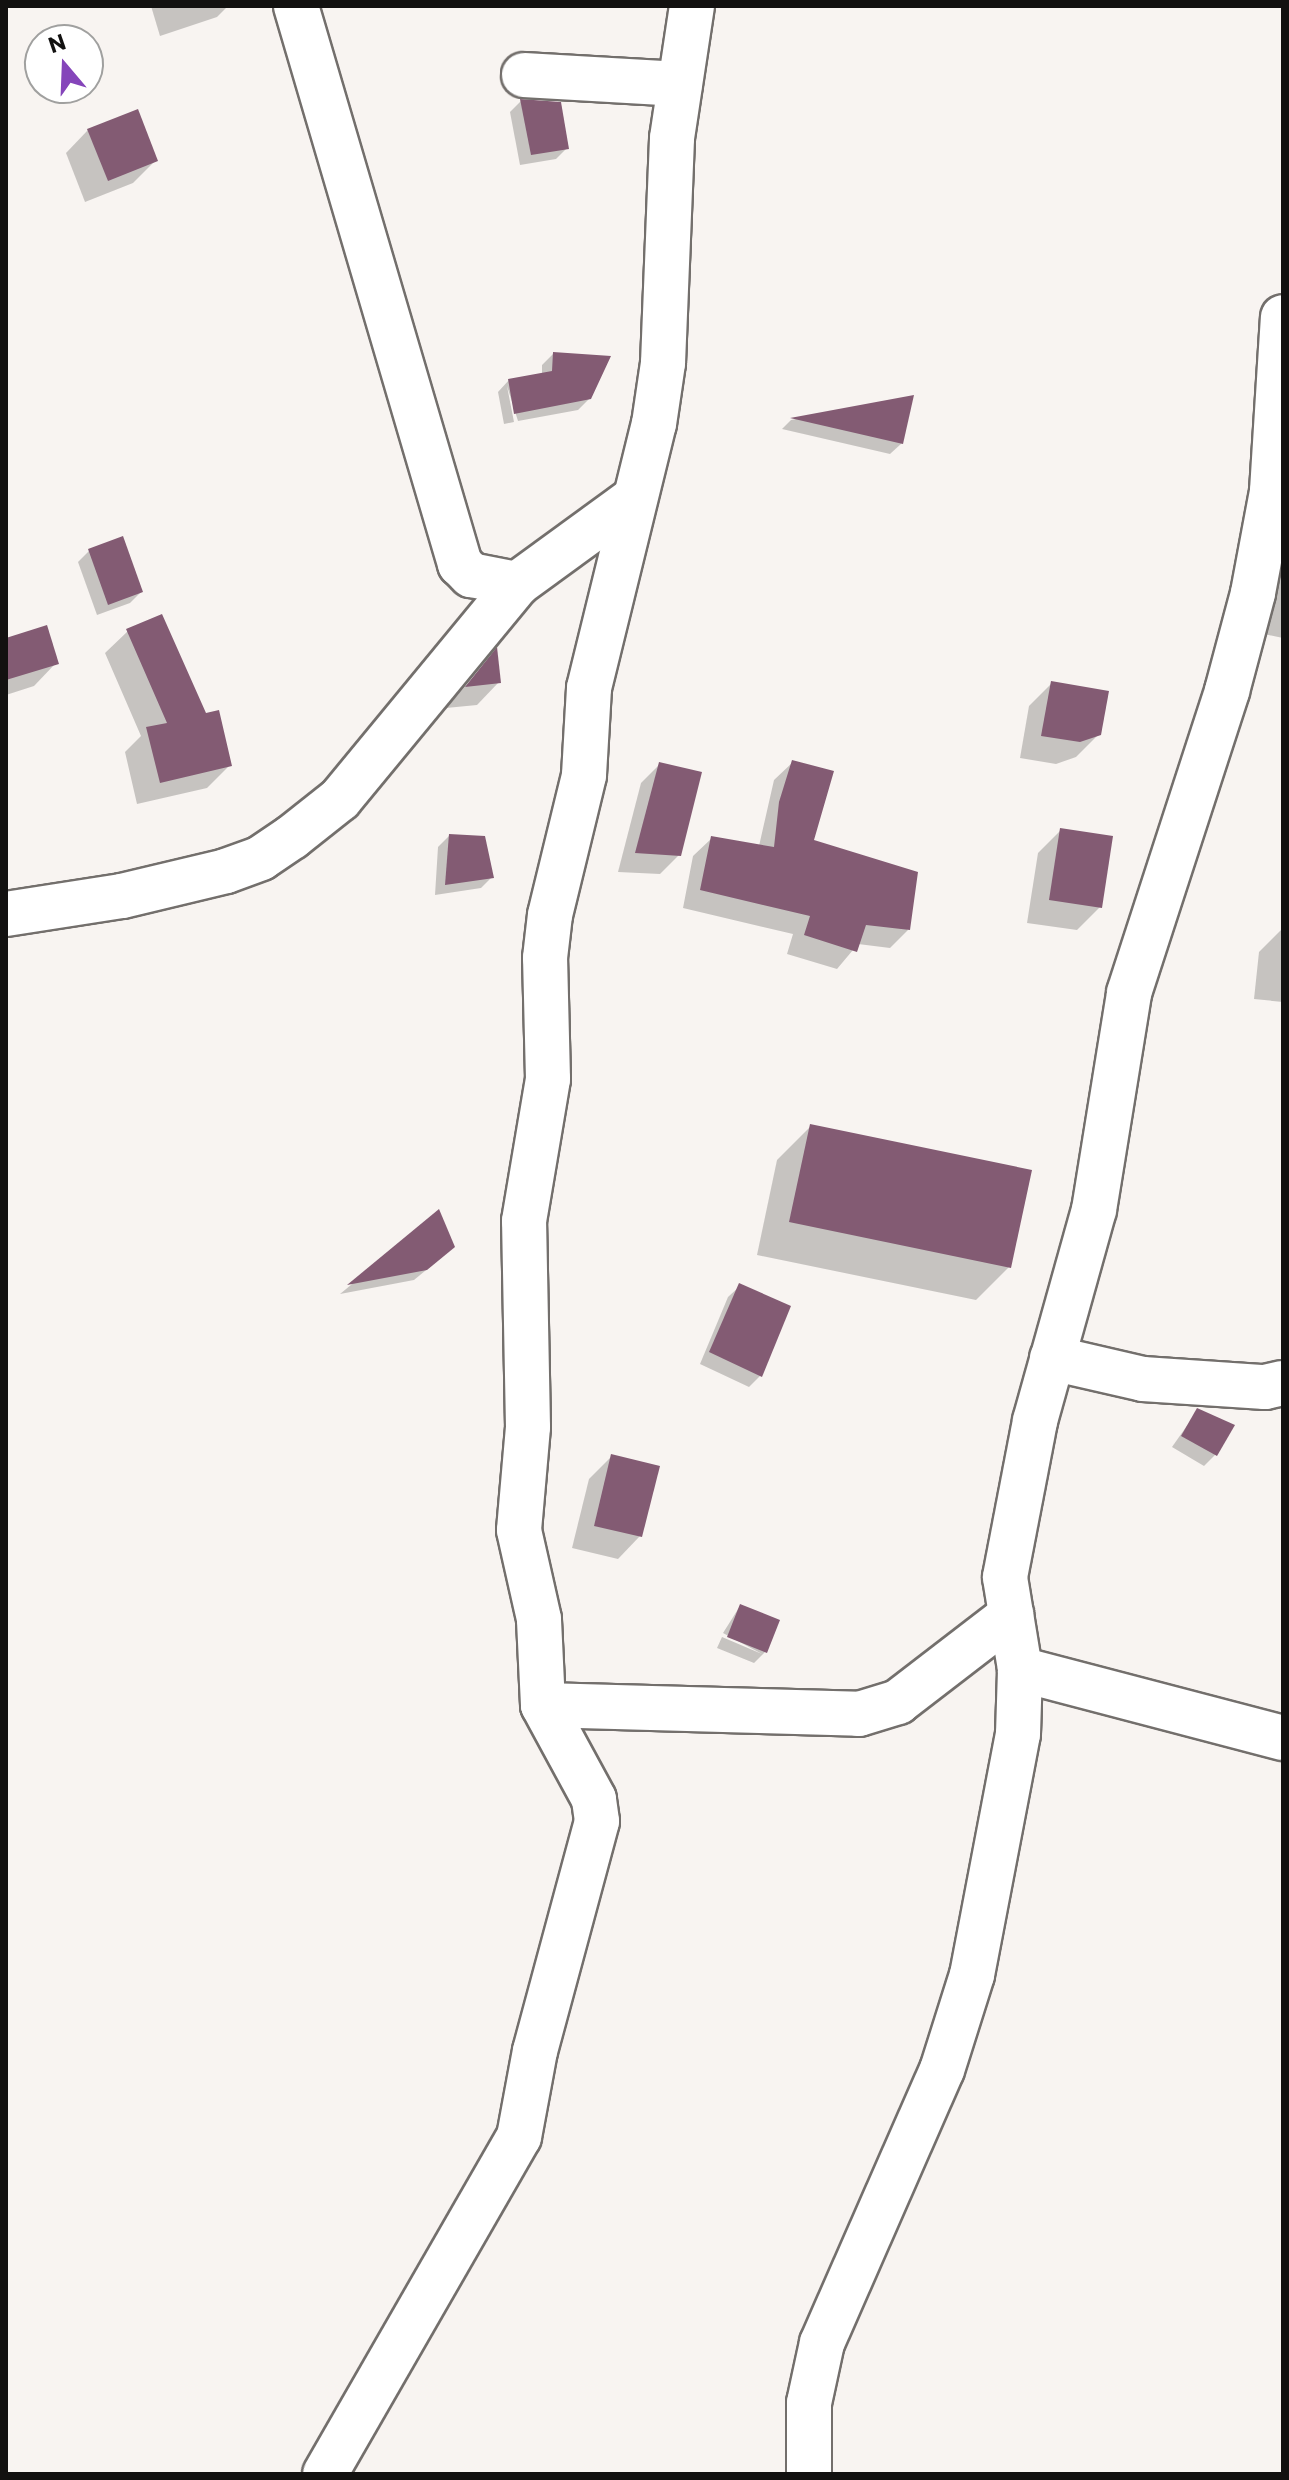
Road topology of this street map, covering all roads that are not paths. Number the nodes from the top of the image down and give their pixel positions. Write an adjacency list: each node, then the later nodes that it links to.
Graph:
1 (296, 6): 7 (street)
2 (692, 6): 4 (street)
3 (524, 75): 4 (street)
4 (680, 84): 6 (street)
5 (1283, 317): 9 (street)
6 (631, 501): 7 (street); 13 (street)
7 (517, 584): 8 (street)
8 (6, 914)
9 (1052, 1358): 10 (street); 11 (street)
10 (1283, 1383)
11 (1011, 1615): 12 (street); 13 (street)
12 (1020, 1669): 14 (street); 16 (street)
13 (543, 1705): 15 (street)
14 (1283, 1738)
15 (325, 2474)
16 (809, 2474)

